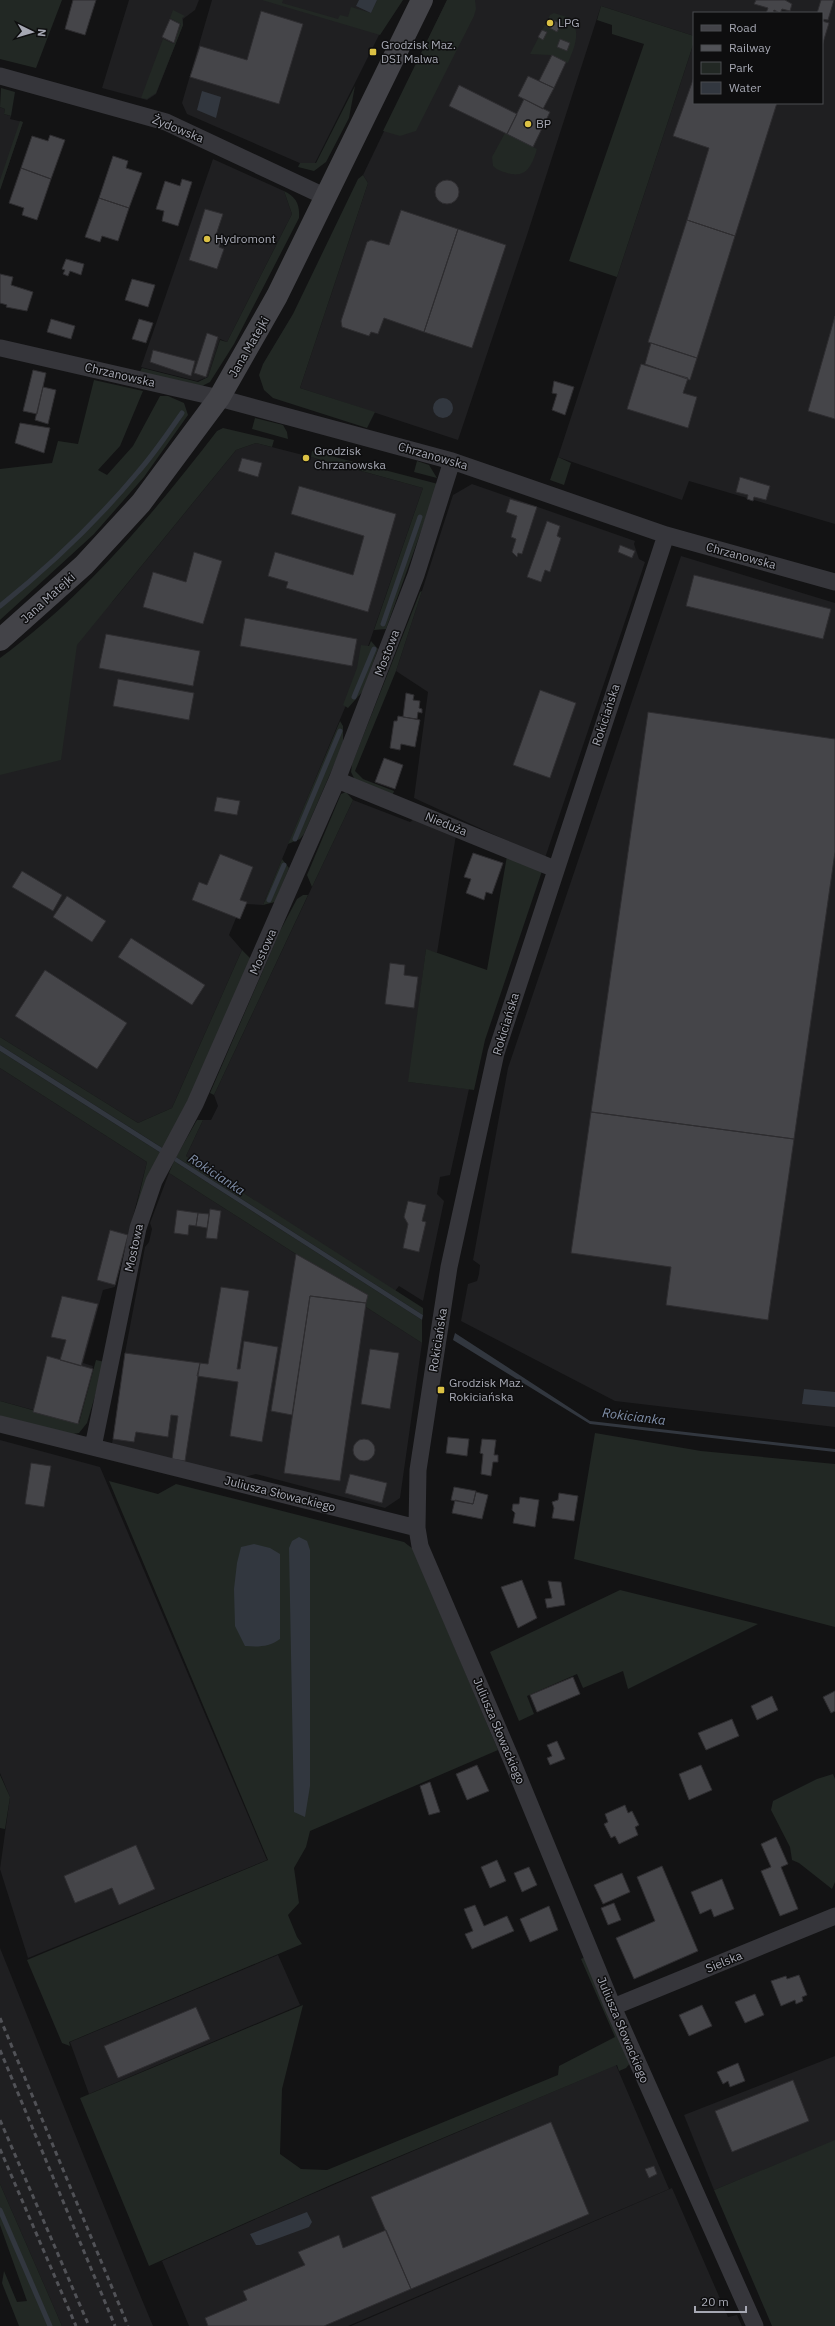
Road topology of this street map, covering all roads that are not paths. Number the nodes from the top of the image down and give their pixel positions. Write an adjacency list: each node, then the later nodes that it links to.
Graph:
1 (422, 0): 3 (street, Jana Matejki)
2 (0, 76): 3 (street, Żydowska)
3 (326, 197): 5 (street, Jana Matejki)
4 (2, 348): 5 (street, Chrzanowska)
5 (219, 398): 6 (street, Chrzanowska); 9 (street, Jana Matejki)
6 (452, 461): 7 (street, Chrzanowska); 10 (street, Mostowa)
7 (666, 535): 8 (street, Chrzanowska); 11 (street, Rokiciańska)
8 (835, 582)
9 (0, 640)
10 (337, 780): 11 (street, Nieduża); 13 (street, Mostowa)
11 (555, 869): 14 (street, Rokiciańska)
12 (0, 1424): 13 (street, Juliusza Słowackiego)
13 (92, 1447): 14 (street, Juliusza Słowackiego)
14 (417, 1528): 16 (street, Juliusza Słowackiego)
15 (835, 1916): 16 (street, Sielska)
16 (613, 2007): 17 (street, Juliusza Słowackiego)
17 (755, 2326)

